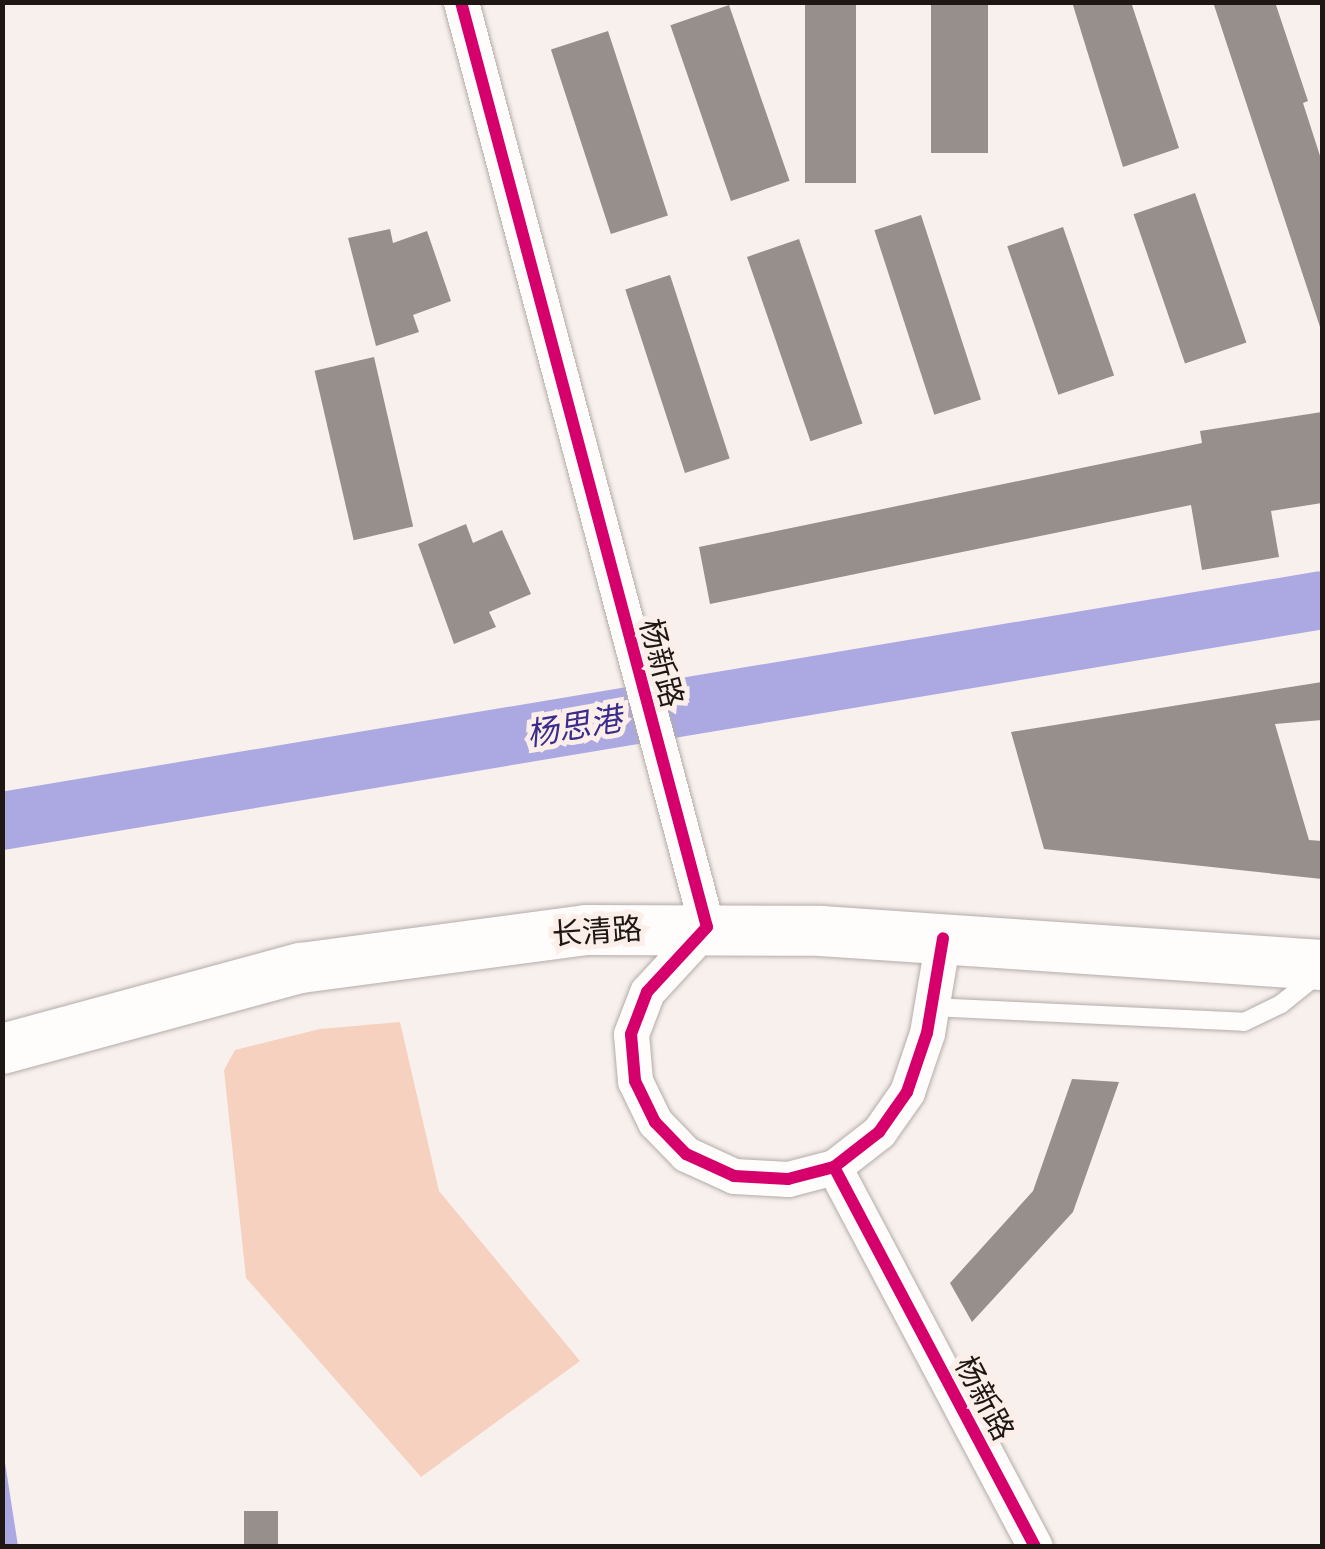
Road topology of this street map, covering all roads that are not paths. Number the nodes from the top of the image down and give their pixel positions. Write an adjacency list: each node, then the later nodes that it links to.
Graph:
1 (461, 2): 2 (street, 杨新路)
2 (706, 927): 3 (main road, 长清路); 6 (main road, 长清路); 7 (street)
3 (943, 938): 4 (main road, 长清路); 5 (street)
4 (1322, 968): 5 (lane)
5 (931, 1007): 7 (street)
6 (2, 1048)
7 (834, 1167): 8 (street, 杨新路)
8 (1036, 1546)

